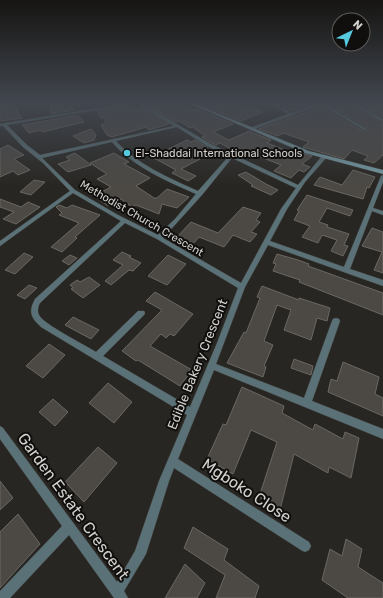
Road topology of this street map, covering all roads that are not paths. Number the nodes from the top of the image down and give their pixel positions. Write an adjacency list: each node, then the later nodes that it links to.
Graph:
1 (8, 131): 7 (street, Methodist Church Crescent)
2 (155, 131): 5 (street)
3 (186, 131): 6 (street)
4 (254, 131): 8 (main road)
5 (113, 140): 7 (street); 13 (street)
6 (231, 156): 11 (street); 13 (street)
7 (39, 157): 12 (street, Methodist Church Crescent)
8 (324, 157): 9 (main road); 11 (street, Edible Bakery Crescent)
9 (383, 172)
10 (383, 176): 14 (street)
11 (298, 187): 18 (street, Edible Bakery Crescent)
12 (73, 191): 16 (street, Methodist Church Crescent); 19 (street)
13 (200, 194): 17 (street)
14 (370, 209): 15 (street); 20 (street)
15 (383, 214)
16 (124, 221): 17 (street, Methodist Church Crescent); 25 (street)
17 (159, 238): 22 (street, Methodist Church Crescent)
18 (266, 242): 20 (street); 22 (street, Edible Bakery Crescent)
19 (0, 244)
20 (346, 270): 21 (street)
21 (383, 283)
22 (242, 287): 26 (street, Edible Bakery Crescent)
23 (142, 314): 25 (street)
24 (336, 321): 27 (street)
25 (97, 356): 28 (street)
26 (212, 366): 27 (street); 28 (street, Edible Bakery Crescent)
27 (307, 403): 30 (street)
28 (191, 413): 31 (street, Edible Bakery Crescent)
29 (0, 431): 32 (street, Garden Estate Crescent)
30 (383, 434)
31 (173, 461): 33 (street, Mgboko Close); 34 (street, Edible Bakery Crescent)
32 (70, 527): 34 (street, Garden Estate Crescent); 35 (street)
33 (305, 546)
34 (120, 595)
35 (2, 598)

